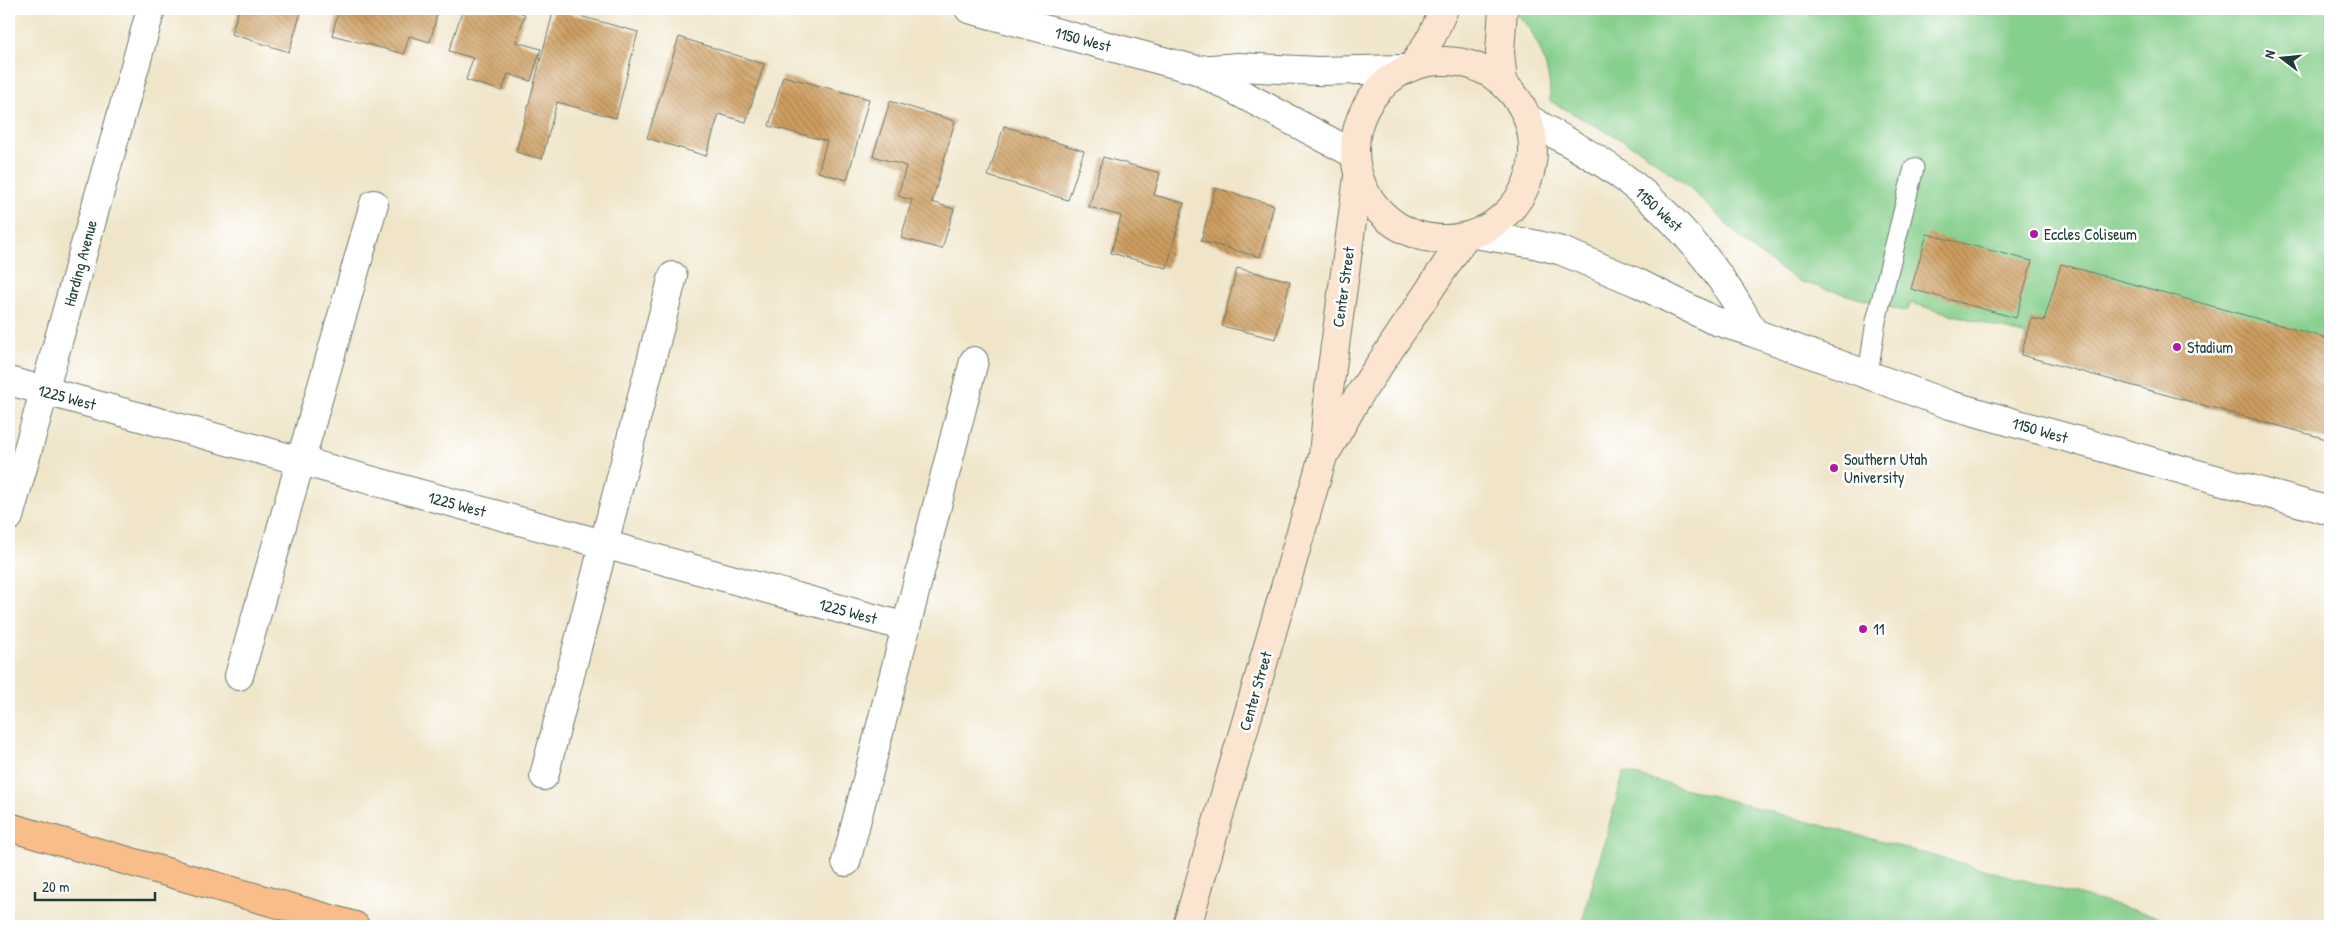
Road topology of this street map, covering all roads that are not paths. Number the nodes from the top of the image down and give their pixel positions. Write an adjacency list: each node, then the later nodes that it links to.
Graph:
1 (150, 9): 18 (street, Harding Avenue)
2 (969, 9): 6 (street, 1150 West)
3 (1444, 9): 5 (main road)
4 (1503, 9): 7 (main road)
5 (1409, 67): 6 (street, 1150 West); 7 (main road); 9 (main road, Center Street)
6 (1197, 70): 9 (street, 1150 West)
7 (1503, 82): 8 (main road)
8 (1529, 119): 12 (main road); 14 (street, 1150 West)
9 (1356, 165): 12 (main road); 19 (main road, Center Street)
10 (1914, 168): 16 (lane)
11 (374, 204): 20 (street)
12 (1469, 236): 14 (street, 1150 West); 19 (main road, Center Street)
13 (674, 276): 23 (street)
14 (1754, 333): 16 (street, 1150 West)
15 (974, 361): 24 (street)
16 (1868, 374): 21 (street, 1150 West)
17 (9, 381): 18 (street, 1225 West)
18 (44, 390): 20 (street, 1225 West); 22 (street, Harding Avenue)
19 (1323, 456): 30 (main road, Center Street)
20 (300, 461): 23 (street, 1225 West); 25 (street)
21 (2330, 511)
22 (9, 517)
23 (604, 544): 24 (street, 1225 West); 26 (street)
24 (906, 627): 28 (street)
25 (239, 676)
26 (544, 776)
27 (9, 827): 29 (highway)
28 (846, 862)
29 (355, 926)
30 (1187, 926)

